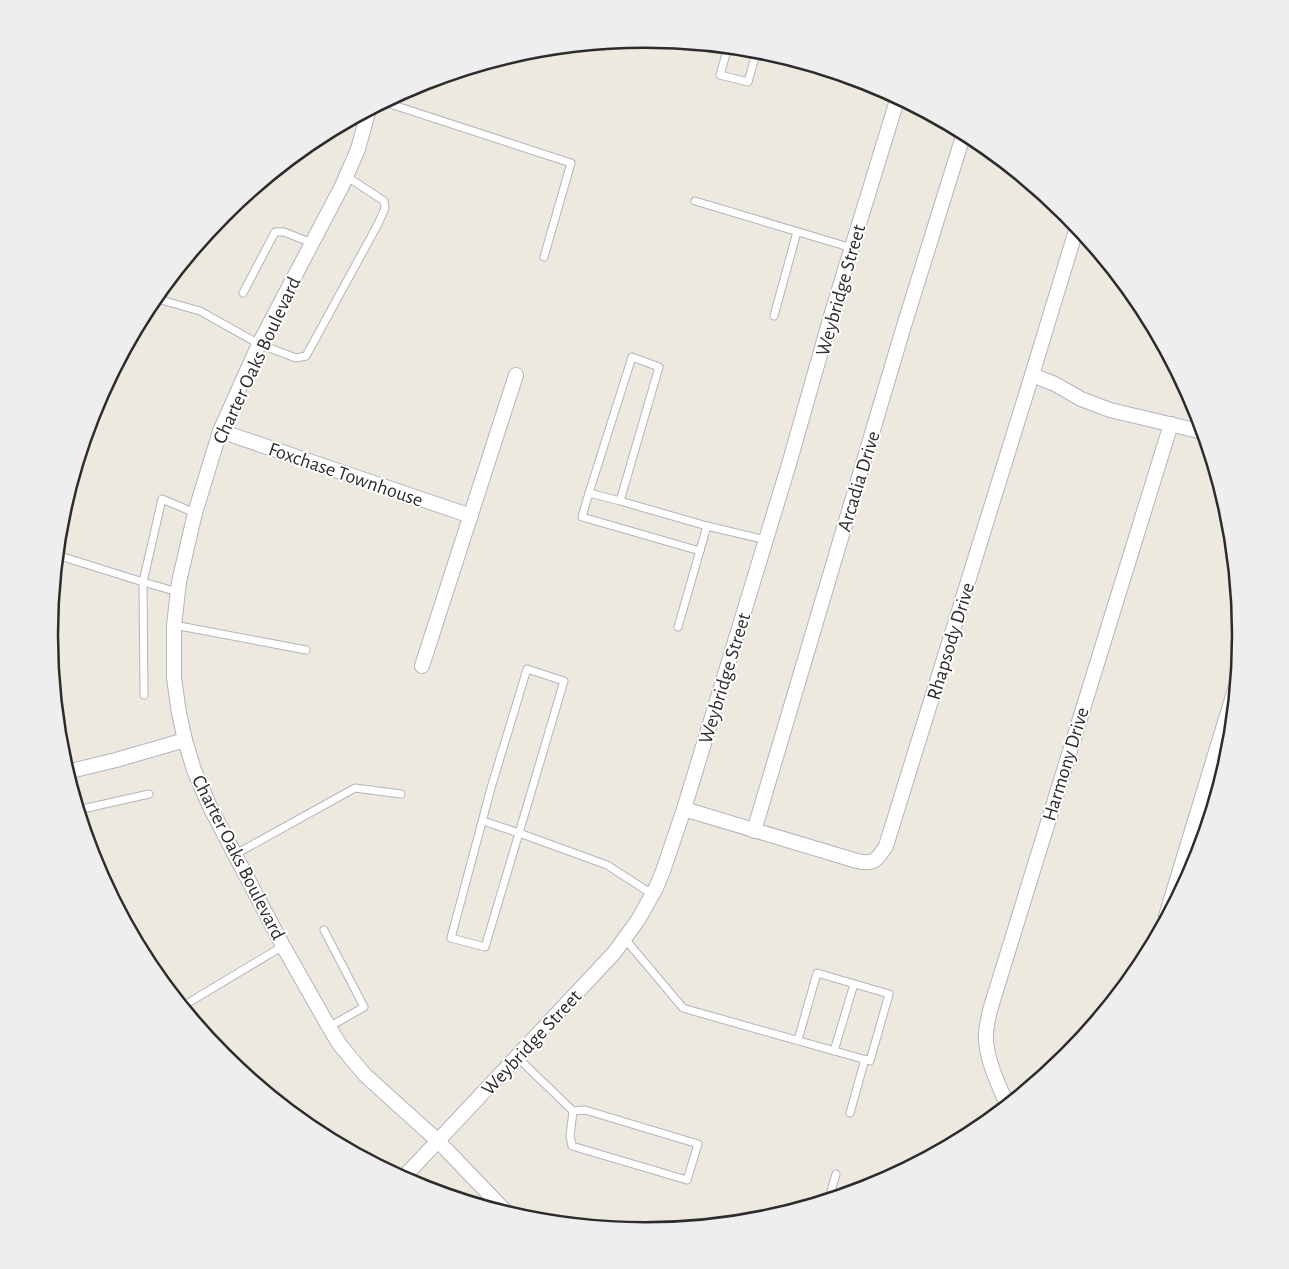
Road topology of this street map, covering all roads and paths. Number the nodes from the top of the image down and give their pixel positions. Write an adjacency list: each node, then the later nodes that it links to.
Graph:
1 (726, 54): 2 (lane)
2 (755, 58)
3 (896, 104): 12 (street, Weybridge Street)
4 (392, 105): 13 (lane)
5 (367, 118): 7 (street, Charter Oaks Boulevard)
6 (962, 140): 47 (street, Arcadia Drive)
7 (346, 176): 11 (street, Charter Oaks Boulevard); 17 (lane)
8 (695, 202): 9 (lane)
9 (798, 232): 12 (lane); 16 (lane)
10 (1075, 235): 19 (street, Rhapsody Drive)
11 (312, 243): 14 (lane); 17 (street, Charter Oaks Boulevard)
12 (852, 248): 28 (street, Weybridge Street)
13 (544, 257)
14 (243, 292)
15 (162, 300): 17 (lane)
16 (774, 316)
17 (259, 344): 22 (street, Charter Oaks Boulevard)
18 (516, 375): 26 (street)
19 (1032, 375): 20 (street); 47 (street, Rhapsody Drive)
20 (1171, 424): 21 (street); 61 (street, Harmony Drive)
21 (1194, 430)
22 (220, 431): 25 (street, Charter Oaks Boulevard); 26 (street, Foxchase Townhouse)
23 (589, 493): 24 (lane); 24 (lane); 29 (lane)
24 (620, 501): 27 (lane)
25 (195, 513): 31 (lane); 32 (street, Charter Oaks Boulevard)
26 (471, 516): 36 (street)
27 (707, 526): 28 (lane); 29 (lane)
28 (766, 540): 44 (street, Weybridge Street)
29 (700, 551): 34 (lane)
30 (63, 557): 31 (lane)
31 (142, 582): 32 (lane); 37 (lane)
32 (178, 592): 33 (street, Charter Oaks Boulevard)
33 (174, 625): 35 (lane); 38 (street, Charter Oaks Boulevard)
34 (678, 627)
35 (306, 650)
36 (422, 666)
37 (144, 695)
38 (185, 740): 40 (street); 49 (street, Charter Oaks Boulevard)
39 (1221, 742): 46 (street)
40 (74, 770)
41 (150, 794): 43 (lane)
42 (401, 794): 49 (lane)
43 (85, 809)
44 (684, 809): 47 (street, Rhapsody Drive); 50 (street, Weybridge Street)
45 (483, 821): 48 (lane); 48 (lane); 48 (lane)
46 (1199, 825)
47 (754, 831)
48 (519, 833): 50 (lane)
49 (234, 854): 53 (street, Charter Oaks Boulevard)
50 (652, 894): 52 (street, Weybridge Street)
51 (324, 930): 56 (lane)
52 (625, 940): 57 (lane); 59 (street, Weybridge Street)
53 (283, 946): 55 (lane); 56 (street, Charter Oaks Boulevard)
54 (854, 984): 57 (lane); 58 (lane); 60 (lane)
55 (188, 1003)
56 (328, 1027): 64 (street, Charter Oaks Boulevard)
57 (798, 1040): 58 (lane)
58 (834, 1050): 60 (lane)
59 (516, 1057): 62 (lane); 64 (street, Weybridge Street)
60 (865, 1059): 63 (lane)
61 (1005, 1098)
62 (573, 1111): 62 (lane)
63 (850, 1113)
64 (438, 1141): 65 (street, Weybridge Street); 68 (street, Charter Oaks Boulevard)
65 (409, 1172)
66 (836, 1174): 67 (lane)
67 (831, 1191)
68 (496, 1202)

